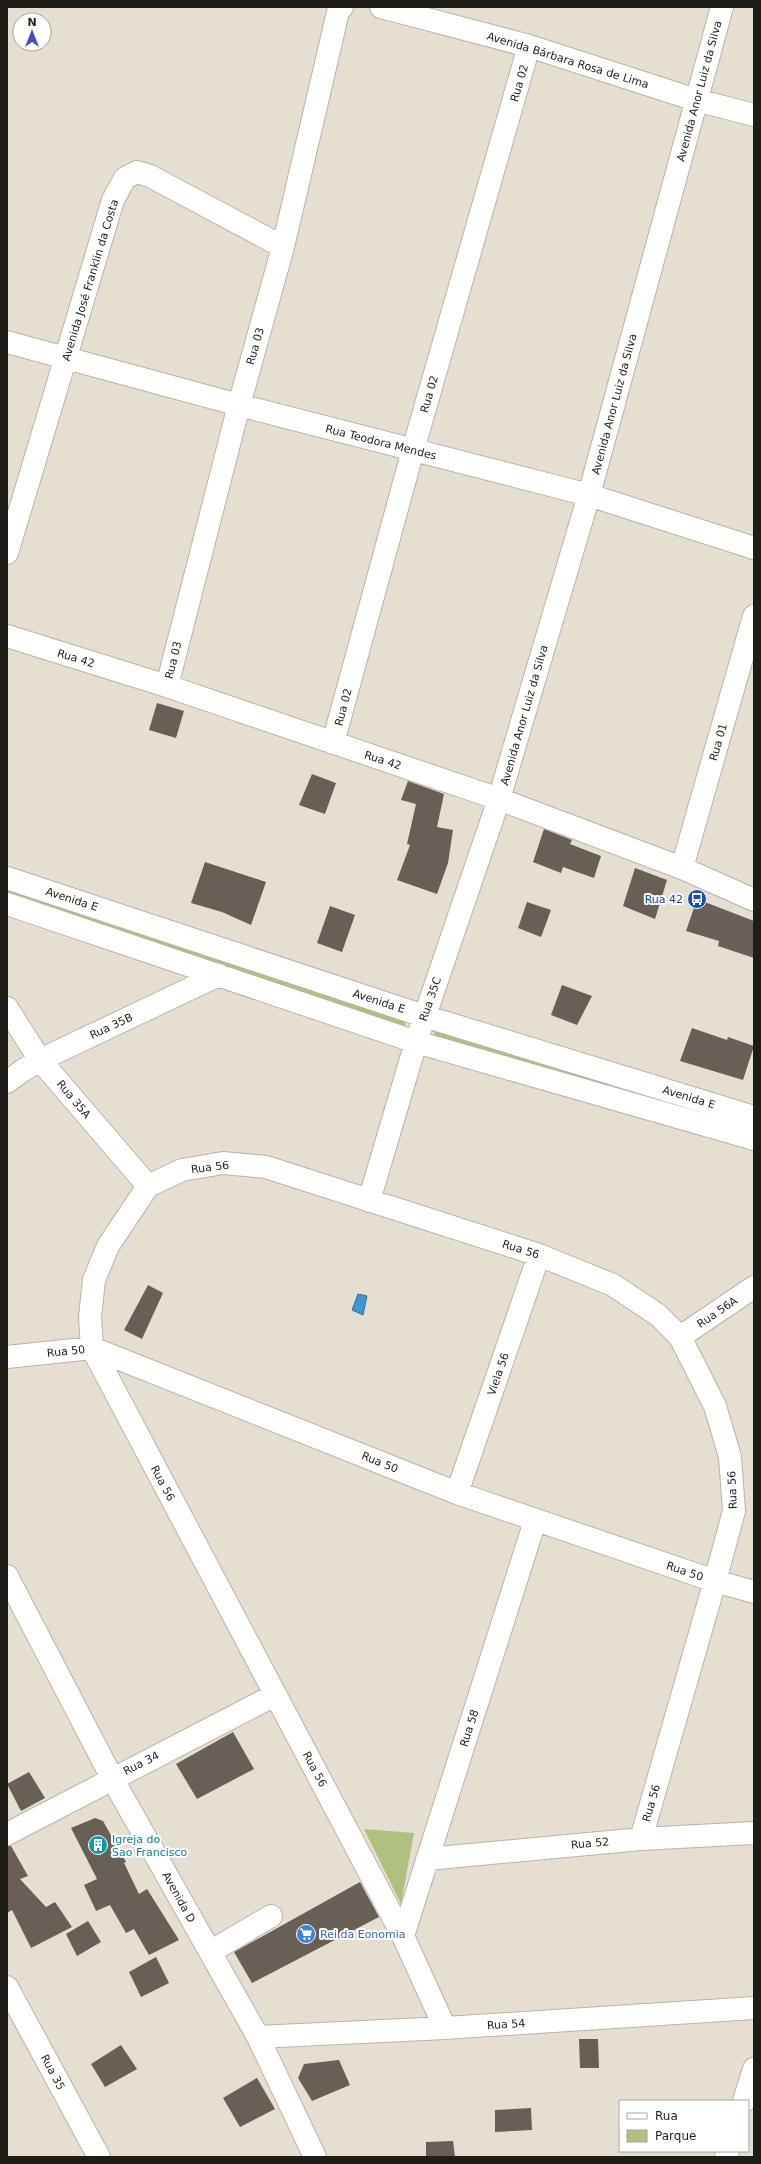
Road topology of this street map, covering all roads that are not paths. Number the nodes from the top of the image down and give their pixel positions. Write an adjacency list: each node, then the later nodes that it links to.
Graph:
1 (342, 7): 7 (street, Rua 03)
2 (381, 7): 4 (street, Avenida Bárbara Rosa de Lima)
3 (722, 7): 5 (street, Avenida Anor Luiz da Silva)
4 (529, 46): 5 (street, Avenida Bárbara Rosa de Lima); 11 (street, Rua 02)
5 (696, 100): 6 (street, Avenida Bárbara Rosa de Lima); 12 (street, Avenida Anor Luiz da Silva)
6 (754, 115)
7 (283, 247): 9 (street, Avenida José Franklin da Costa); 10 (street, Rua 03)
8 (7, 342): 9 (street, Rua Teodora Mendes)
9 (67, 358): 10 (street, Rua Teodora Mendes); 14 (street, Avenida José Franklin da Costa)
10 (239, 405): 11 (street, Rua Teodora Mendes); 17 (street, Rua 03)
11 (413, 450): 12 (street, Rua Teodora Mendes); 18 (street, Rua 02)
12 (589, 495): 13 (street, Rua Teodora Mendes); 19 (street, Avenida Anor Luiz da Silva)
13 (754, 548)
14 (7, 553)
15 (754, 616): 20 (street, Rua 01)
16 (7, 636): 17 (street, Rua 42)
17 (167, 686): 18 (street, Rua 42)
18 (333, 743): 19 (street, Rua 42)
19 (499, 799): 20 (street, Rua 42); 26 (street, Rua 35C)
20 (682, 868): 22 (street, Rua 42)
21 (7, 878): 26 (street, Avenida E)
22 (754, 900)
23 (7, 904): 24 (street, Avenida E)
24 (219, 975): 27 (street, Avenida E); 28 (street, Rua 35B)
25 (7, 1008): 28 (street, Rua 35A)
26 (424, 1016): 27 (street, Rua 35C); 30 (street, Avenida E)
27 (416, 1042): 31 (street, Avenida E); 33 (street, Rua 35C)
28 (40, 1060): 29 (street, Rua 35B); 32 (street, Rua 35A)
29 (7, 1082)
30 (754, 1117)
31 (754, 1139)
32 (148, 1186): 33 (street, Rua 56); 37 (street, Rua 56)
33 (369, 1201): 34 (street, Rua 56)
34 (539, 1255): 36 (street, Rua 56); 39 (street, Viela 56)
35 (754, 1287): 36 (street, Rua 56A)
36 (680, 1337): 42 (street, Rua 56)
37 (92, 1348): 38 (street, Rua 50); 39 (street, Rua 50); 44 (street, Rua 56)
38 (7, 1357)
39 (457, 1493): 40 (street, Rua 50)
40 (535, 1521): 42 (street, Rua 50); 49 (street, Rua 58)
41 (7, 1576): 45 (street, Avenida D)
42 (716, 1581): 43 (street, Rua 50); 48 (street, Rua 56)
43 (754, 1592)
44 (276, 1695): 45 (street, Rua 34); 51 (street, Rua 56)
45 (112, 1778): 47 (street, Rua 34); 52 (street, Avenida D)
46 (754, 1833): 48 (street, Rua 52)
47 (7, 1834)
48 (641, 1839): 49 (street, Rua 52)
49 (427, 1859): 51 (street, Rua 58)
50 (271, 1916): 52 (street)
51 (403, 1936): 55 (street, Rua 56)
52 (210, 1952): 56 (street, Avenida D)
53 (7, 1987): 59 (street, Rua 35)
54 (754, 2008): 55 (street, Rua 54)
55 (445, 2028): 56 (street, Rua 54)
56 (258, 2036): 60 (street, Avenida D)
57 (754, 2069): 58 (street)
58 (744, 2100)
59 (99, 2157)
60 (315, 2157)

